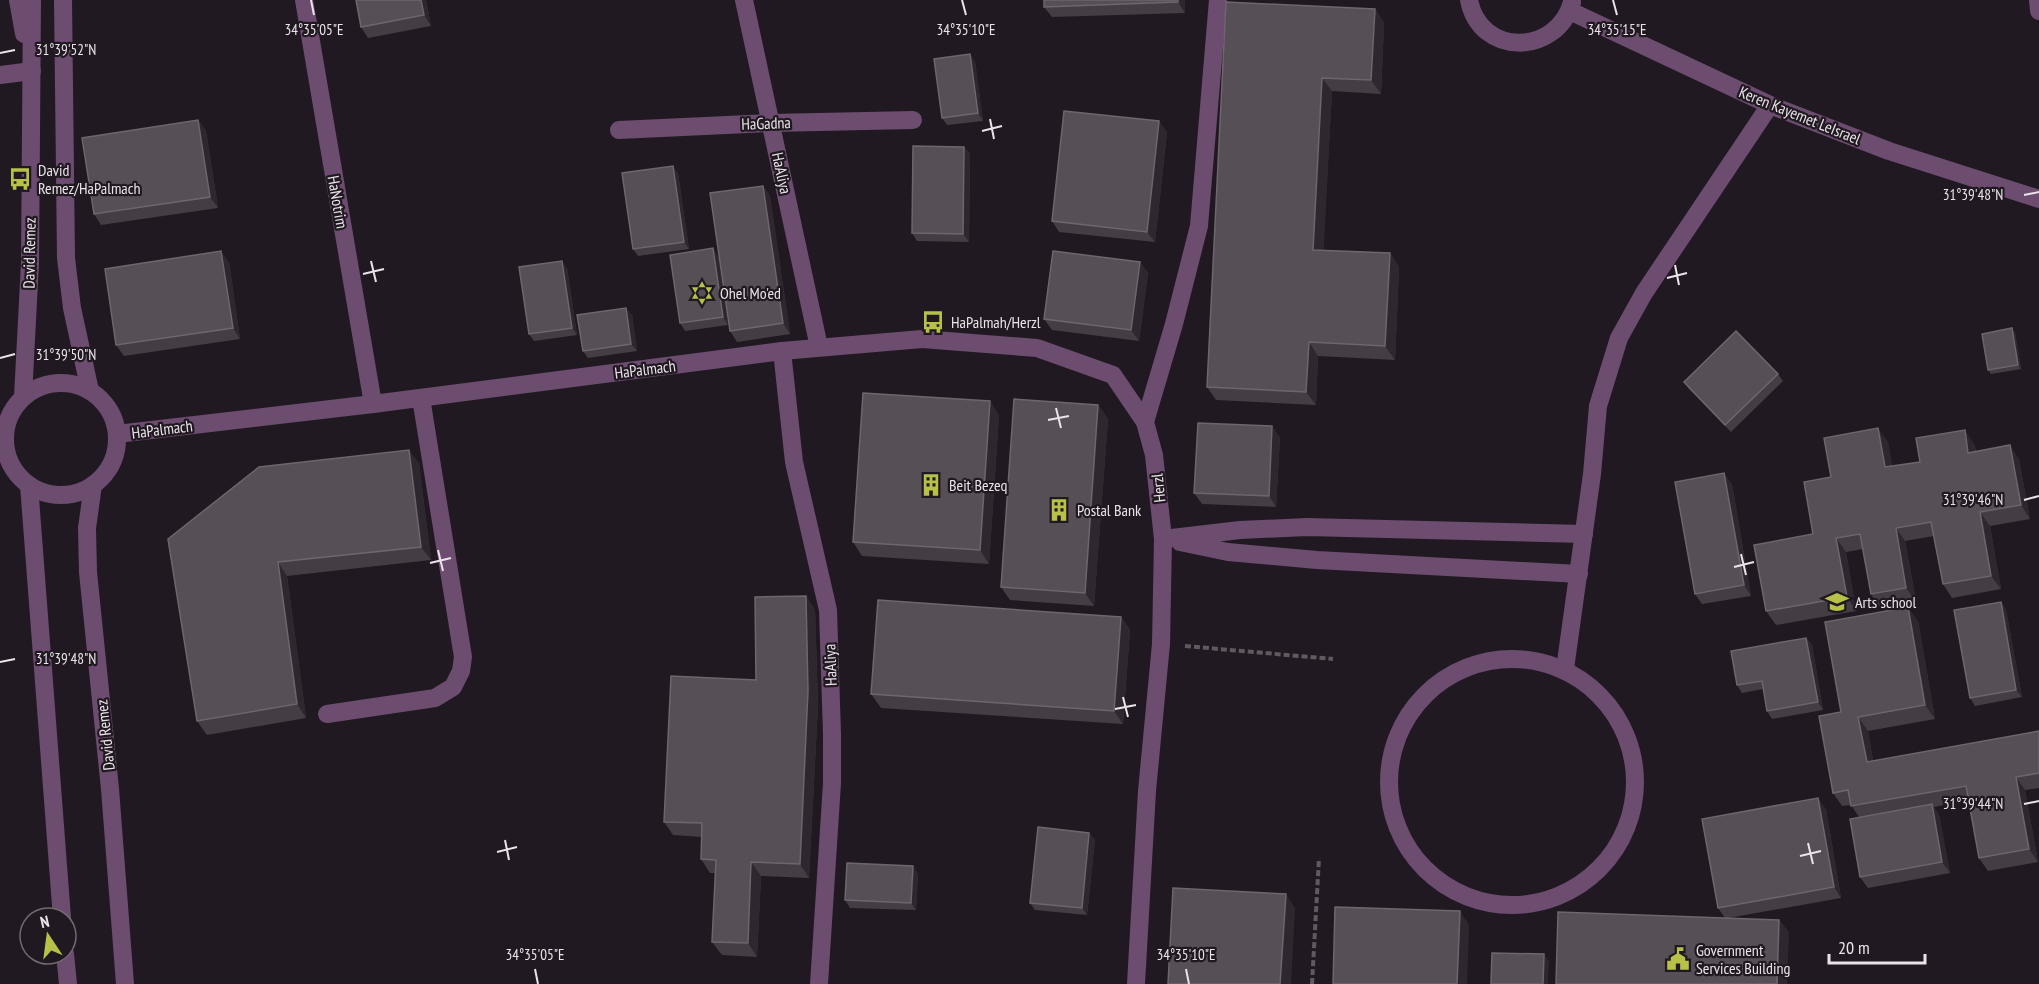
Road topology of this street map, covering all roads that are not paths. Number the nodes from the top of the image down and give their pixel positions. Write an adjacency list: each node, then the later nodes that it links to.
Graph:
1 (18, 0): 11 (street)
2 (32, 0): 11 (street, David Remez)
3 (63, 0): 20 (street)
4 (304, 0): 23 (street, HaNotrim)
5 (744, 0): 15 (street, HaAliya)
6 (1218, 0): 24 (street)
7 (1469, 0): 9 (street)
8 (2038, 0): 10 (street)
9 (1571, 6): 13 (street, Keren Kayemet LeIsrael)
10 (2039, 11)
11 (32, 71): 12 (street); 21 (street, David Remez)
12 (0, 75)
13 (1770, 105): 17 (street, Keren Kayemet LeIsrael); 29 (street)
14 (913, 120): 15 (street, HaGadna)
15 (771, 123): 16 (street, HaGadna); 18 (street, HaAliya)
16 (619, 130)
17 (2039, 199)
18 (819, 347): 19 (street, HaPalmach); 24 (street, HaPalmach)
19 (782, 351): 22 (street, HaPalmach); 38 (street, HaAliya)
20 (90, 391): 21 (street); 25 (street)
21 (23, 398): 26 (street)
22 (421, 398): 23 (street, HaPalmach); 33 (street)
23 (373, 404): 25 (street, HaPalmach)
24 (1145, 422): 30 (street, Herzl)
25 (117, 434): 28 (street)
26 (2, 446): 27 (street)
27 (28, 485): 28 (street); 34 (street)
28 (93, 485): 37 (street, David Remez)
29 (1584, 534): 30 (street); 31 (street)
30 (1163, 539): 31 (street); 39 (street, Herzl)
31 (1580, 574): 32 (street)
32 (1565, 669): 32 (street)
33 (327, 714)
34 (61, 906)
35 (66, 966): 36 (street)
36 (68, 984)
37 (125, 984)
38 (819, 984)
39 (1136, 984)

